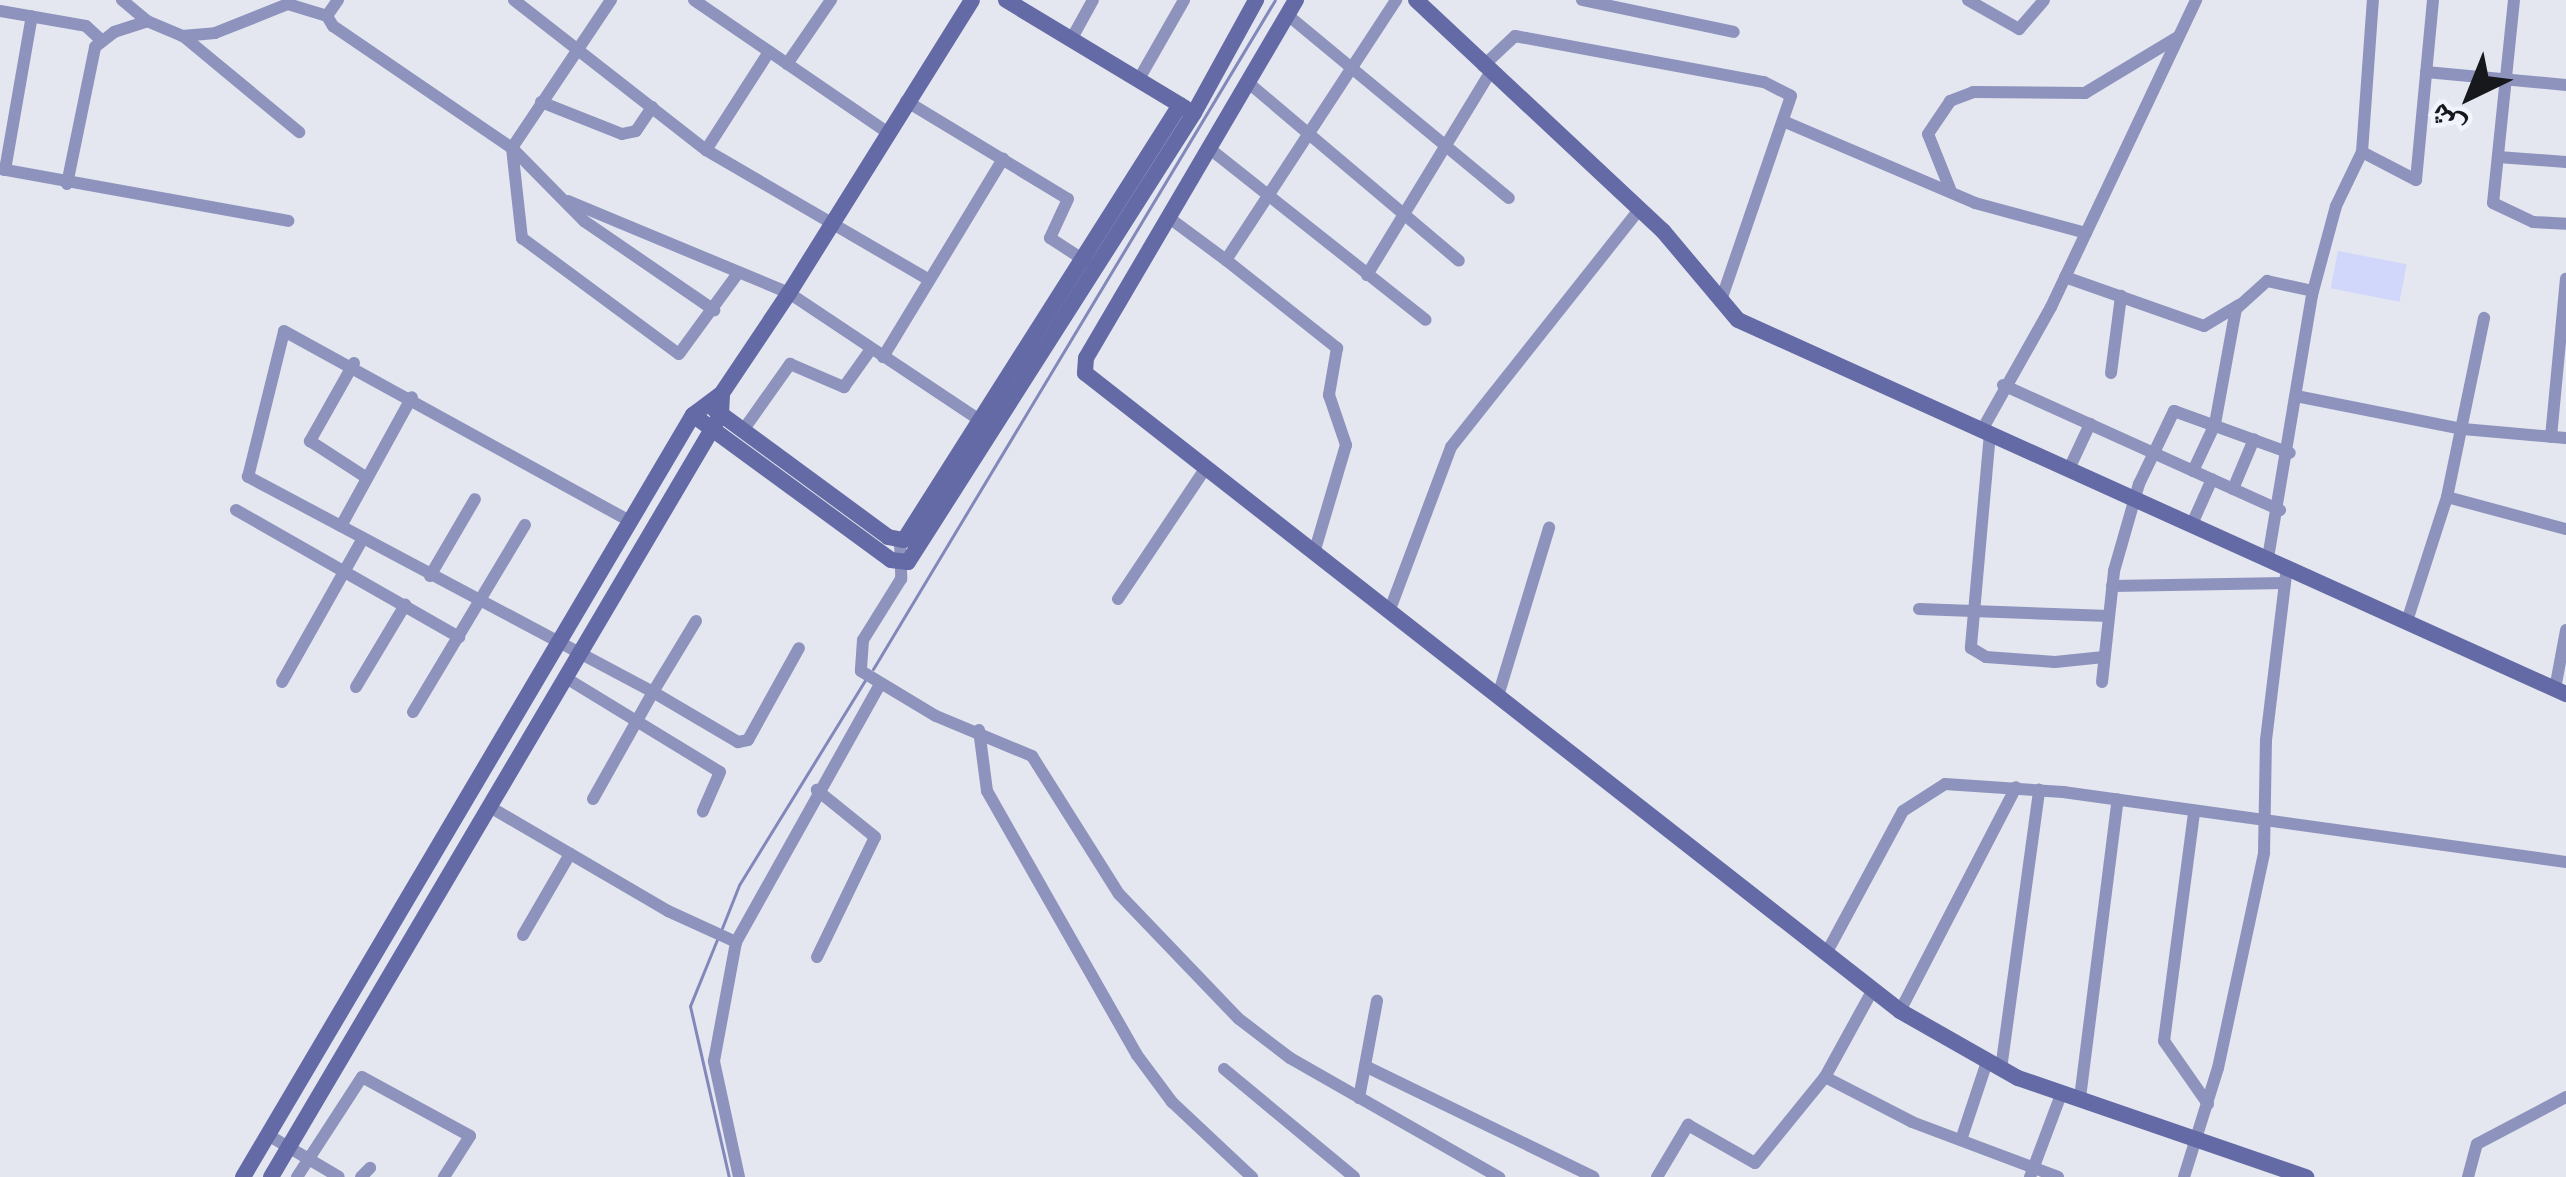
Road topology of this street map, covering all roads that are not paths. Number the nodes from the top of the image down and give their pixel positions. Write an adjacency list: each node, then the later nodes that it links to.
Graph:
1 (122, 0): 25 (street)
2 (338, 0): 24 (street)
3 (514, 0): 31 (street)
4 (694, 0): 32 (street)
5 (832, 0): 33 (street)
6 (971, 0): 41 (street)
7 (1006, 0): 29 (street)
8 (1094, 0): 29 (street)
9 (1184, 0): 37 (street)
10 (1256, 0): 44 (street)
11 (1396, 0): 35 (street)
12 (1416, 0): 34 (street)
13 (1582, 0): 26 (street)
14 (1968, 0): 15 (street)
15 (2044, 0)
16 (2196, 0): 28 (street)
17 (2374, 0): 53 (street)
18 (2433, 0): 36 (street)
19 (2515, 0): 38 (street)
20 (603, 3): 31 (street)
21 (1293, 8): 35 (street); 40 (street)
22 (0, 10): 23 (street)
23 (32, 16): 30 (street); 57 (street)
24 (327, 16): 27 (street); 50 (street)
25 (148, 21): 27 (street); 30 (street)
26 (1734, 32)
27 (182, 35): 48 (street)
28 (2180, 36): 59 (street); 69 (street)
29 (1072, 38): 37 (street)
30 (101, 41): 58 (street)
31 (578, 45): 42 (street); 43 (street)
32 (769, 52): 33 (street); 52 (street)
33 (787, 64): 46 (street)
34 (1487, 70): 45 (street); 49 (street); 63 (street)
35 (1354, 72): 47 (street); 49 (street)
36 (2426, 72): 38 (street); 53 (street)
37 (1139, 79): 44 (street)
38 (2506, 80): 39 (street); 54 (street)
39 (2566, 85)
40 (1251, 86): 47 (street); 51 (street)
41 (904, 101): 46 (street); 55 (street)
42 (541, 102): 43 (street); 50 (street)
43 (652, 107): 52 (street)
44 (1187, 109): 72 (street)
45 (1783, 121): 59 (street); 81 (street)
46 (885, 131): 68 (street)
47 (1313, 131): 61 (street); 65 (street)
48 (299, 133)
49 (1452, 146): 62 (street); 65 (street)
50 (512, 148): 60 (street); 83 (street)
51 (1210, 149): 61 (street); 64 (street)
52 (706, 150): 68 (street)
53 (2362, 152): 78 (street)
54 (2498, 157): 56 (street); 67 (street)
55 (1003, 159): 72 (street); 77 (street)
56 (2566, 162)
57 (2, 170): 58 (street)
58 (67, 184): 66 (street)
59 (1950, 189): 69 (street)
60 (556, 195): 73 (street); 83 (street)
61 (1271, 196): 70 (street); 74 (street)
62 (1509, 197)
63 (1640, 210): 81 (street); 136 (street)
64 (1168, 217): 70 (street); 106 (street)
65 (1408, 217): 71 (street); 74 (street)
66 (288, 221)
67 (2566, 224)
68 (828, 226): 77 (street); 79 (street)
69 (2086, 232): 75 (street)
70 (1226, 260): 125 (street)
71 (1459, 261)
72 (1090, 264): 98 (street)
73 (739, 273): 79 (street); 83 (street)
74 (1367, 274): 85 (street)
75 (2065, 277): 80 (street); 90 (street)
76 (2566, 279): 86 (street)
77 (929, 280): 87 (street)
78 (2313, 291): 82 (street); 93 (street)
79 (790, 293): 87 (street); 91 (street)
80 (2121, 296): 82 (street); 89 (street)
81 (1721, 301): 101 (street)
82 (2240, 305): 97 (street)
83 (714, 310)
84 (2484, 318): 99 (street)
85 (1426, 320)
86 (2564, 324): 102 (street)
87 (877, 353): 98 (street); 100 (street)
88 (354, 363): 92 (street); 109 (street); 120 (street)
89 (2111, 373)
90 (2003, 385): 96 (street); 101 (street)
91 (722, 393): 94 (street); 95 (street)
92 (412, 397): 109 (street); 117 (street)
93 (2300, 397): 99 (street); 105 (street)
94 (699, 409): 95 (street); 117 (street)
95 (717, 421): 100 (street); 127 (street); 145 (street)
96 (2090, 424): 104 (street); 107 (street)
97 (2216, 424): 103 (street); 104 (street); 108 (street)
98 (988, 426): 124 (street); 127 (street)
99 (2463, 429): 102 (street); 112 (street)
100 (744, 430): 124 (street)
101 (1986, 431): 107 (street); 137 (street)
102 (2559, 438)
103 (2254, 439): 105 (street); 111 (street)
104 (2153, 452): 108 (street); 114 (street)
105 (2290, 453): 116 (street)
106 (1205, 469): 125 (street); 132 (street)
107 (2069, 469): 114 (street)
108 (2193, 470): 110 (street)
109 (367, 478): 120 (street)
110 (2212, 479): 111 (street); 118 (street)
111 (2233, 488): 116 (street)
112 (2447, 497): 122 (street); 140 (street)
113 (475, 499): 130 (street)
114 (2135, 499): 118 (street); 131 (street)
115 (236, 510): 128 (street)
116 (2280, 510): 126 (street)
117 (630, 520): 143 (street)
118 (2192, 524): 126 (street)
119 (525, 525): 133 (street)
120 (341, 526): 123 (street)
121 (1550, 528): 154 (street)
122 (2566, 530)
123 (363, 538): 128 (street); 130 (street)
124 (900, 541): 127 (street)
125 (1314, 553): 136 (street)
126 (2268, 558): 129 (street)
127 (904, 564): 148 (street)
128 (345, 570): 134 (street); 149 (street)
129 (2286, 575): 131 (street); 140 (street); 166 (street)
130 (430, 576): 133 (street)
131 (2112, 586): 138 (street)
132 (1118, 599)
133 (478, 603): 142 (street); 143 (street)
134 (405, 605): 142 (street); 151 (street)
135 (1919, 609): 137 (street)
136 (1389, 612): 154 (street)
137 (1973, 612): 138 (street); 146 (street)
138 (2109, 616): 146 (street)
139 (695, 621): 152 (street)
140 (2407, 621): 153 (street)
141 (2566, 630): 153 (street)
142 (459, 637): 155 (street)
143 (559, 641): 145 (street); 169 (street)
144 (800, 648): 152 (street)
145 (582, 652): 147 (street); 152 (street)
146 (2104, 657): 150 (street)
147 (566, 678): 156 (street); 163 (street)
148 (872, 678): 157 (street); 159 (street)
149 (282, 682)
150 (2102, 682)
151 (356, 687)
152 (653, 692): 156 (street)
153 (2560, 692)
154 (1498, 697): 173 (street)
155 (413, 712)
156 (638, 721): 161 (street); 164 (street)
157 (980, 730): 184 (street); 198 (street)
158 (2016, 787): 160 (street); 173 (street); 177 (street)
159 (817, 790): 172 (street); 174 (street)
160 (2038, 790): 162 (street); 179 (street)
161 (593, 799)
162 (2118, 799): 165 (street); 182 (street)
163 (490, 807): 167 (street); 170 (street)
164 (703, 811)
165 (2194, 813): 166 (street); 185 (street)
166 (2266, 824): 168 (street); 185 (street)
167 (570, 854): 171 (street); 172 (street)
168 (2566, 862)
169 (414, 886): 170 (street); 186 (street)
170 (436, 899): 189 (street)
171 (523, 935)
172 (730, 940): 197 (street)
173 (1827, 952): 175 (street)
174 (817, 957)
175 (1872, 991): 177 (street); 181 (street)
176 (1377, 1001): 178 (street)
177 (1900, 1011): 179 (street)
178 (1365, 1066): 184 (street); 201 (street)
179 (1994, 1066): 182 (street); 188 (street)
180 (1224, 1069): 199 (street)
181 (1826, 1077): 188 (street); 202 (street)
182 (2071, 1095): 187 (street); 191 (street)
183 (2566, 1097): 206 (street)
184 (1359, 1098): 200 (street)
185 (2208, 1104): 187 (street)
186 (268, 1136): 189 (street); 192 (street)
187 (2198, 1136): 204 (street); 205 (street)
188 (1961, 1140): 191 (street)
189 (289, 1148): 190 (street); 194 (street)
190 (307, 1158): 193 (street); 195 (street); 196 (street)
191 (2032, 1172): 203 (street)
192 (251, 1174)
193 (454, 1175)
194 (271, 1177)
195 (297, 1177)
196 (339, 1177)
197 (739, 1177)
198 (1252, 1177)
199 (1354, 1177)
200 (1499, 1177)
201 (1594, 1177)
202 (1657, 1177)
203 (2058, 1177)
204 (2184, 1177)
205 (2306, 1177)
206 (2468, 1177)

